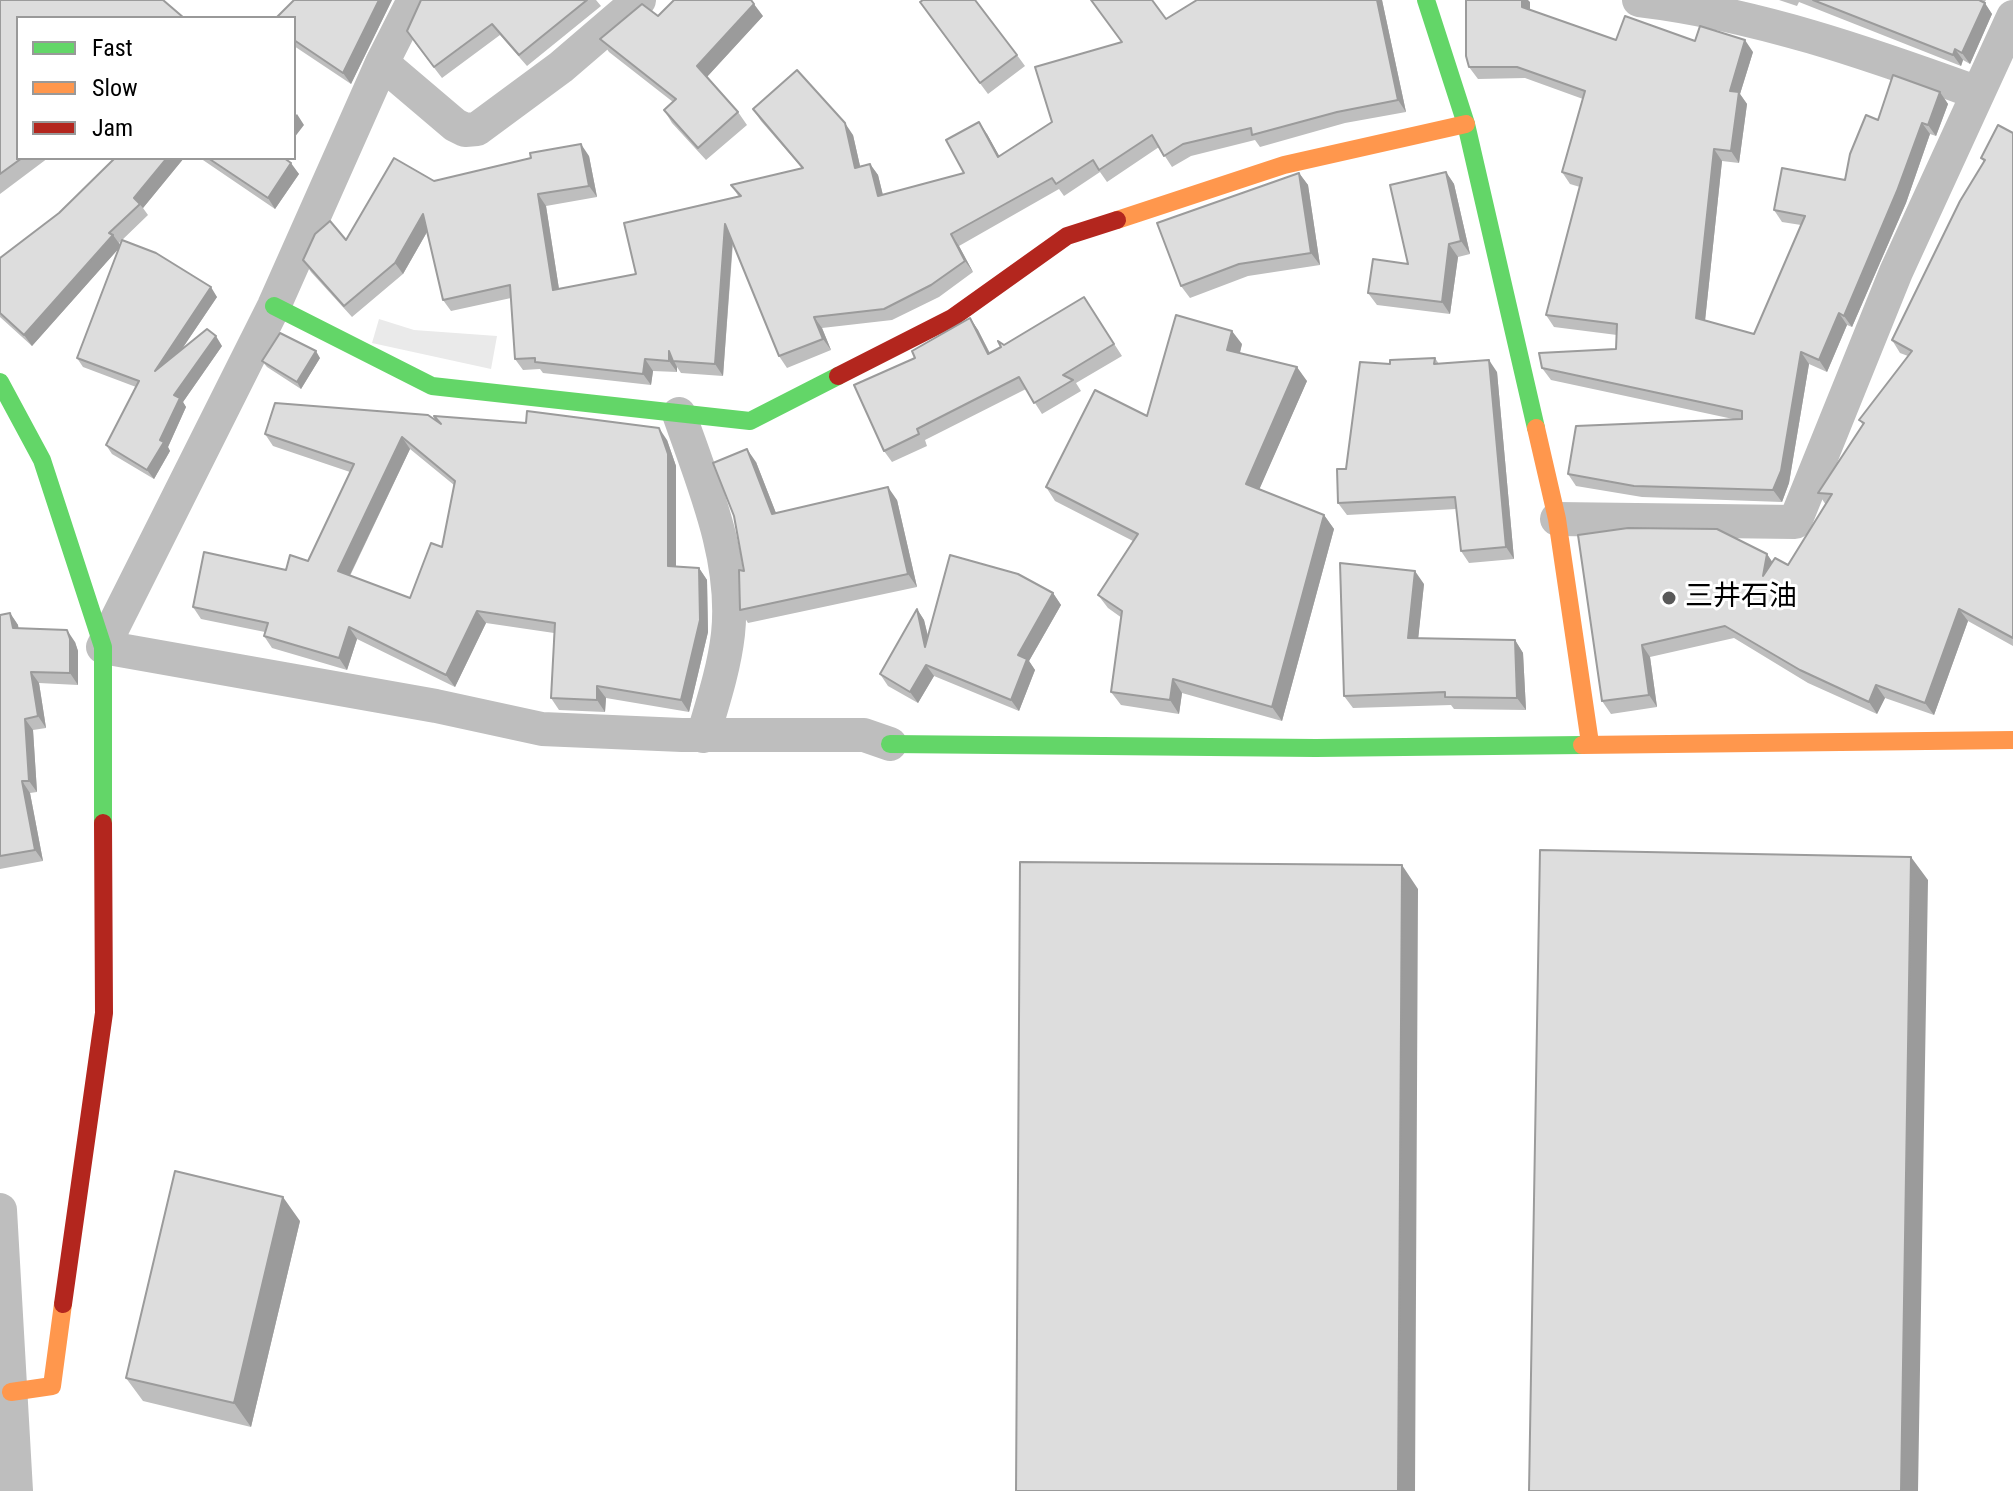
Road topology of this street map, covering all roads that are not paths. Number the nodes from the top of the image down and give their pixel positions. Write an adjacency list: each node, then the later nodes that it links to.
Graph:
1 (414, 0): 6 (street)
2 (639, 0): 6 (street)
3 (1426, 0): 8 (street)
4 (1639, 0): 7 (street)
5 (2013, 17): 7 (street)
6 (382, 63): 9 (street)
7 (1978, 93): 12 (street)
8 (1466, 124): 11 (street); 12 (street)
9 (274, 306): 11 (street); 13 (street)
10 (0, 382): 13 (street)
11 (679, 414): 14 (street)
12 (1557, 519): 16 (street)
13 (103, 647): 14 (street); 19 (street)
14 (703, 736): 17 (street)
15 (2013, 740): 16 (street)
16 (1590, 743): 17 (street)
17 (890, 744)
18 (0, 1210): 19 (street)
19 (11, 1392): 20 (street)
20 (16, 1491)

